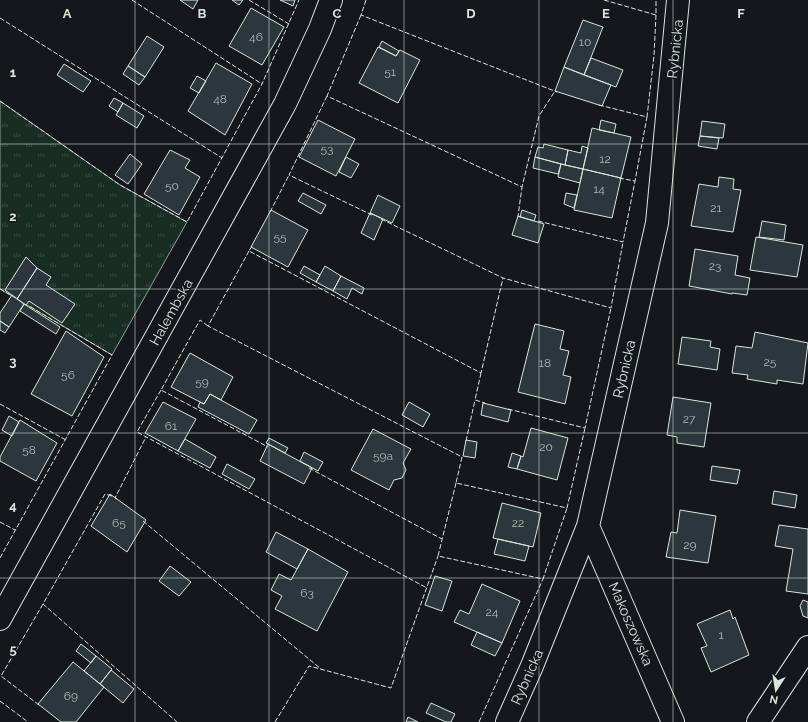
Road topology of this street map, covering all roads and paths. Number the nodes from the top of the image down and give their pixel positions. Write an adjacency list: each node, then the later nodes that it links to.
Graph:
1 (331, 0): 4 (street, Halembska)
2 (678, 0): 3 (street, Rybnicka)
3 (588, 526): 6 (street, Rybnicka); 7 (street, Makoszowska)
4 (0, 619)
5 (808, 647): 8 (street)
6 (507, 722)
7 (673, 722)
8 (758, 722)

